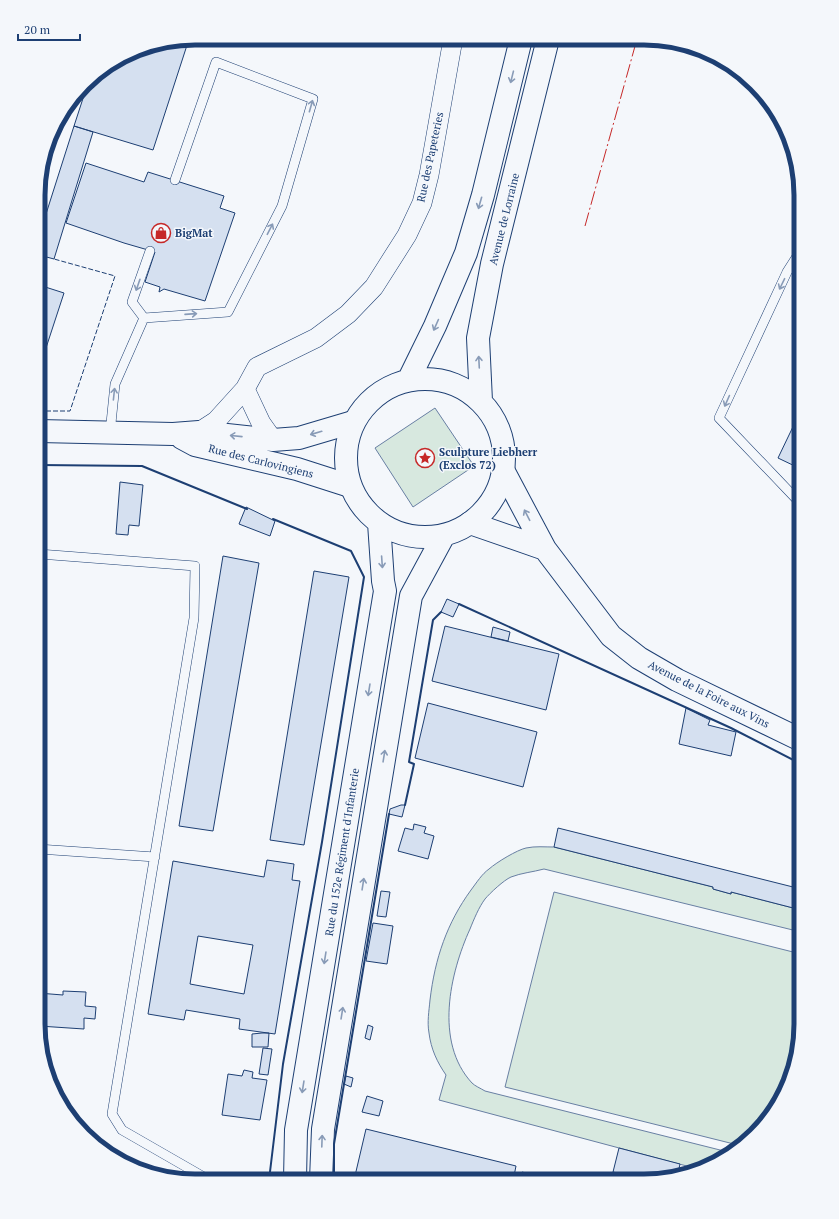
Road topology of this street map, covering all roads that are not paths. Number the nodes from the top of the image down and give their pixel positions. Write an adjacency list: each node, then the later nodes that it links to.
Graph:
1 (446, 45): 9 (street, Rue des Papeteries)
2 (520, 45): 8 (main road, one-way to 8)
3 (547, 45): 10 (main road, Avenue de Lorraine, one-way to 3)
4 (175, 180): 7 (lane, one-way to 4)
5 (150, 250): 7 (lane, one-way to 7)
6 (794, 263): 19 (lane, one-way to 19)
7 (144, 318): 14 (lane, one-way to 7)
8 (409, 379): 10 (main road); 11 (main road)
9 (245, 389): 13 (street, Rue des Papeteries); 16 (street)
10 (481, 401): 17 (main road)
11 (353, 422): 16 (main road, Rue des Carlovingiens, one-way to 16); 18 (main road)
12 (45, 431): 14 (main road, Rue des Carlovingiens)
13 (199, 432): 15 (main road, Rue des Carlovingiens); 16 (main road, Rue des Carlovingiens, one-way to 13)
14 (110, 433): 15 (main road, Rue des Carlovingiens)
15 (173, 434): 18 (main road, Rue des Carlovingiens)
16 (273, 440)
17 (503, 470): 21 (main road); 23 (main road, Avenue de la Foire aux Vins, one-way to 17)
18 (350, 486): 20 (main road)
19 (794, 497)
20 (379, 523): 22 (main road); 29 (main road, Rue du 152e Régiment d'Infanterie, one-way to 29)
21 (470, 524): 22 (main road); 23 (main road)
22 (444, 535): 30 (main road, one-way to 22)
23 (545, 549): 25 (main road, Avenue de la Foire aux Vins)
24 (45, 554): 27 (lane)
25 (794, 730)
26 (45, 849): 27 (lane)
27 (155, 857): 28 (lane)
28 (199, 1174)
29 (295, 1174)
30 (321, 1174)

